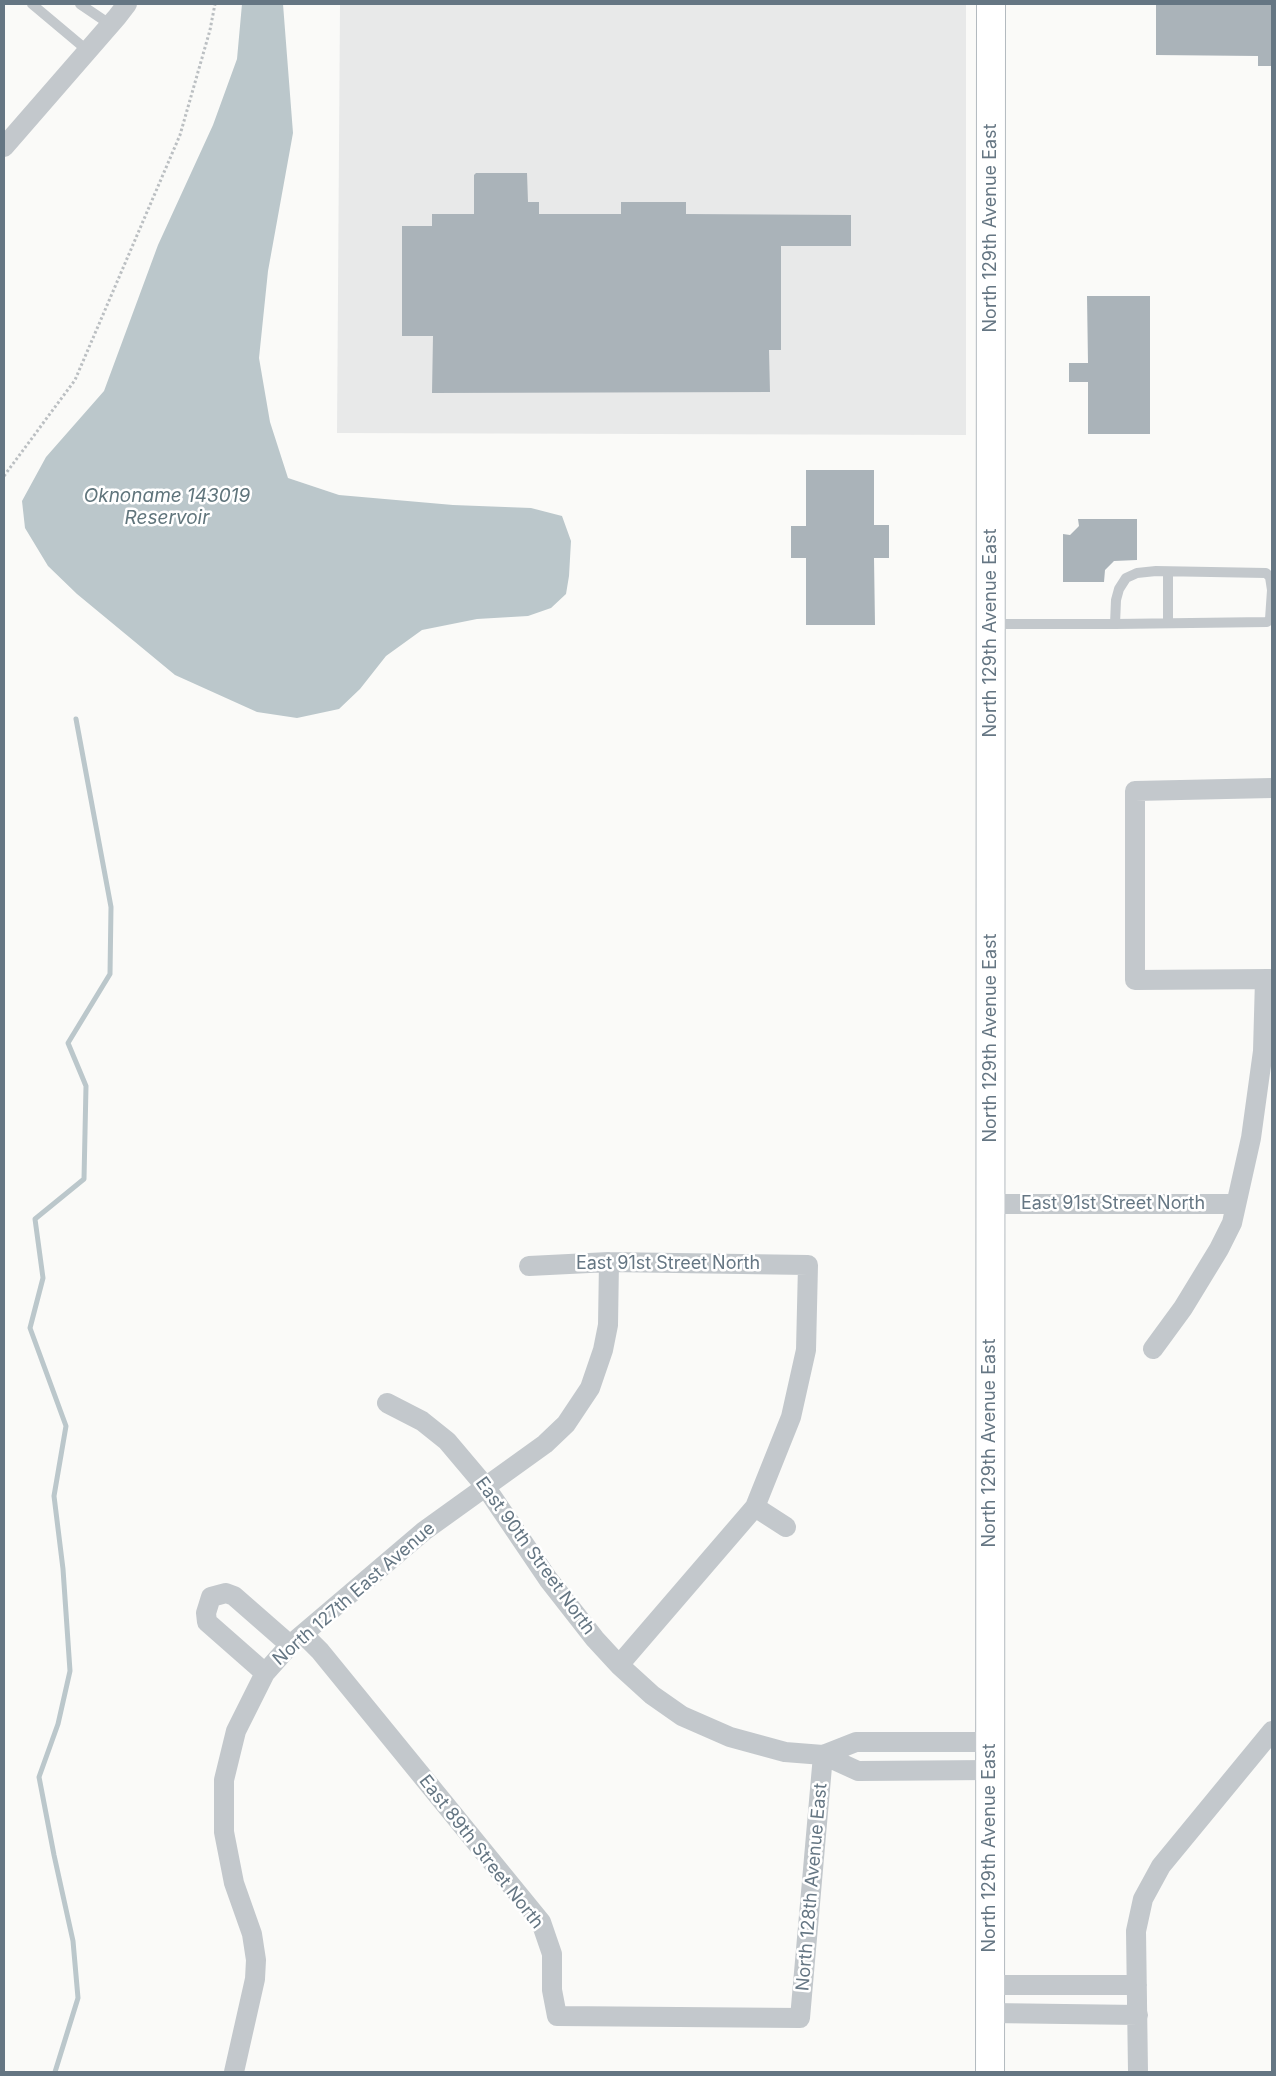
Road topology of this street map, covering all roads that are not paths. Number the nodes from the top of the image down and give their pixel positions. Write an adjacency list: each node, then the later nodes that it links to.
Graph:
1 (32, 4): 6 (lane)
2 (80, 4): 5 (lane)
3 (127, 4): 5 (street)
4 (991, 4): 10 (main road, North 129th Avenue East)
5 (111, 25): 6 (street)
6 (88, 51): 7 (street)
7 (4, 147)
8 (1168, 572): 9 (lane); 9 (lane); 11 (lane)
9 (1168, 623): 11 (lane)
10 (991, 624): 11 (lane); 14 (main road, North 129th Avenue East)
11 (1115, 624)
12 (1272, 788): 13 (street)
13 (1268, 979): 15 (street)
14 (990, 1204): 15 (street, East 91st Street North); 27 (main road, North 129th Avenue East)
15 (1235, 1204): 18 (street)
16 (609, 1262): 17 (street, East 91st Street North); 20 (street, North 127th East Avenue); 21 (street, East 91st Street North)
17 (529, 1266)
18 (1153, 1350)
19 (387, 1403): 20 (street, East 90th Street North)
20 (485, 1486): 23 (street, North 127th East Avenue); 24 (street, East 90th Street North)
21 (755, 1507): 22 (street); 24 (street)
22 (786, 1527)
23 (297, 1639): 25 (street, North 127th East Avenue); 25 (street); 34 (street, East 89th Street North)
24 (619, 1665): 28 (street, East 90th Street North)
25 (265, 1673): 35 (street, North 127th East Avenue)
26 (1272, 1731): 30 (street)
27 (990, 1742): 28 (street, East 90th Street North); 29 (main road, North 129th Avenue East)
28 (823, 1755): 29 (street, East 90th Street North); 34 (street, North 128th Avenue East)
29 (990, 1770): 31 (main road, North 129th Avenue East)
30 (1137, 1985): 31 (street); 33 (street)
31 (991, 1986): 32 (main road, North 129th Avenue East)
32 (991, 2013): 33 (street); 36 (main road, North 129th Avenue East)
33 (1138, 2015): 37 (street)
34 (800, 2018)
35 (234, 2072)
36 (990, 2072)
37 (1138, 2072)

